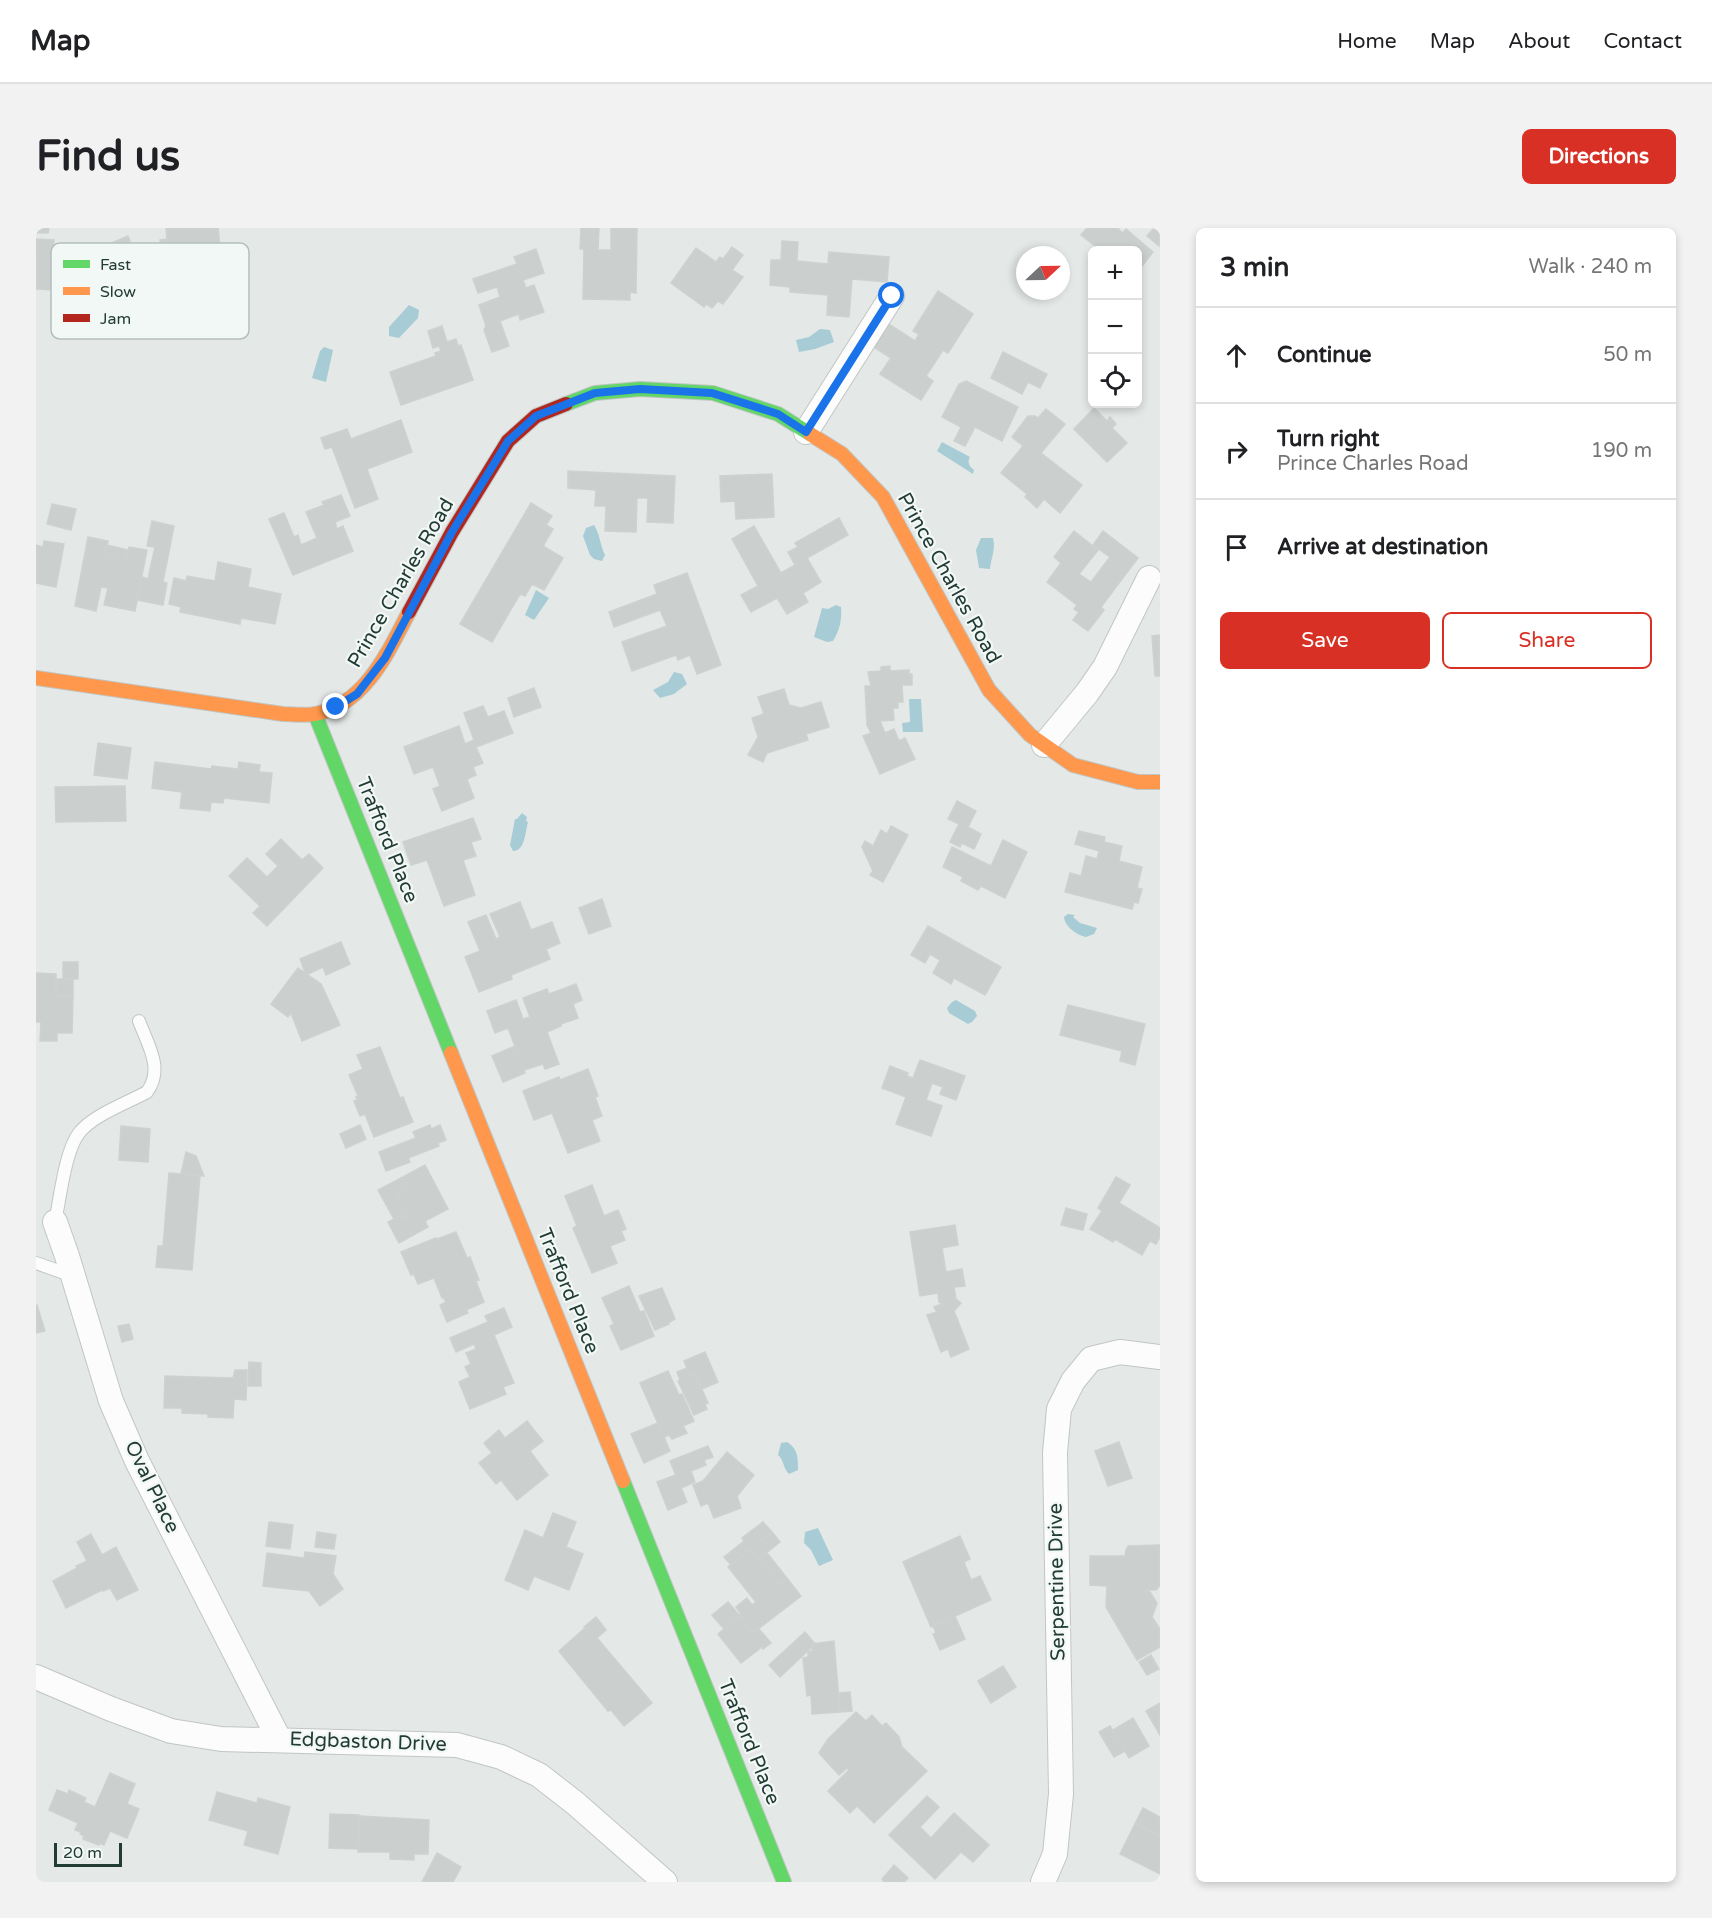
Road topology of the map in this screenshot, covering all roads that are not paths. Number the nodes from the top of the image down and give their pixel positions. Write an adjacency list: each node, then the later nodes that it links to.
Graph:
1 (892, 296): 2 (street)
2 (806, 432): 5 (street, Prince Charles Road); 6 (street, Prince Charles Road)
3 (1149, 578): 6 (street)
4 (36, 678): 5 (street, Prince Charles Road)
5 (315, 714): 16 (street, Trafford Place)
6 (1044, 745): 7 (street, Prince Charles Road)
7 (1160, 782)
8 (140, 1021): 9 (lane)
9 (55, 1222): 11 (street, Oval Place)
10 (36, 1263): 11 (lane)
11 (73, 1276): 14 (street, Oval Place)
12 (1160, 1357): 17 (street, Serpentine Drive)
13 (36, 1677): 14 (street, Edgbaston Drive)
14 (279, 1739): 15 (street, Edgbaston Drive)
15 (665, 1882)
16 (784, 1882)
17 (1043, 1882)

